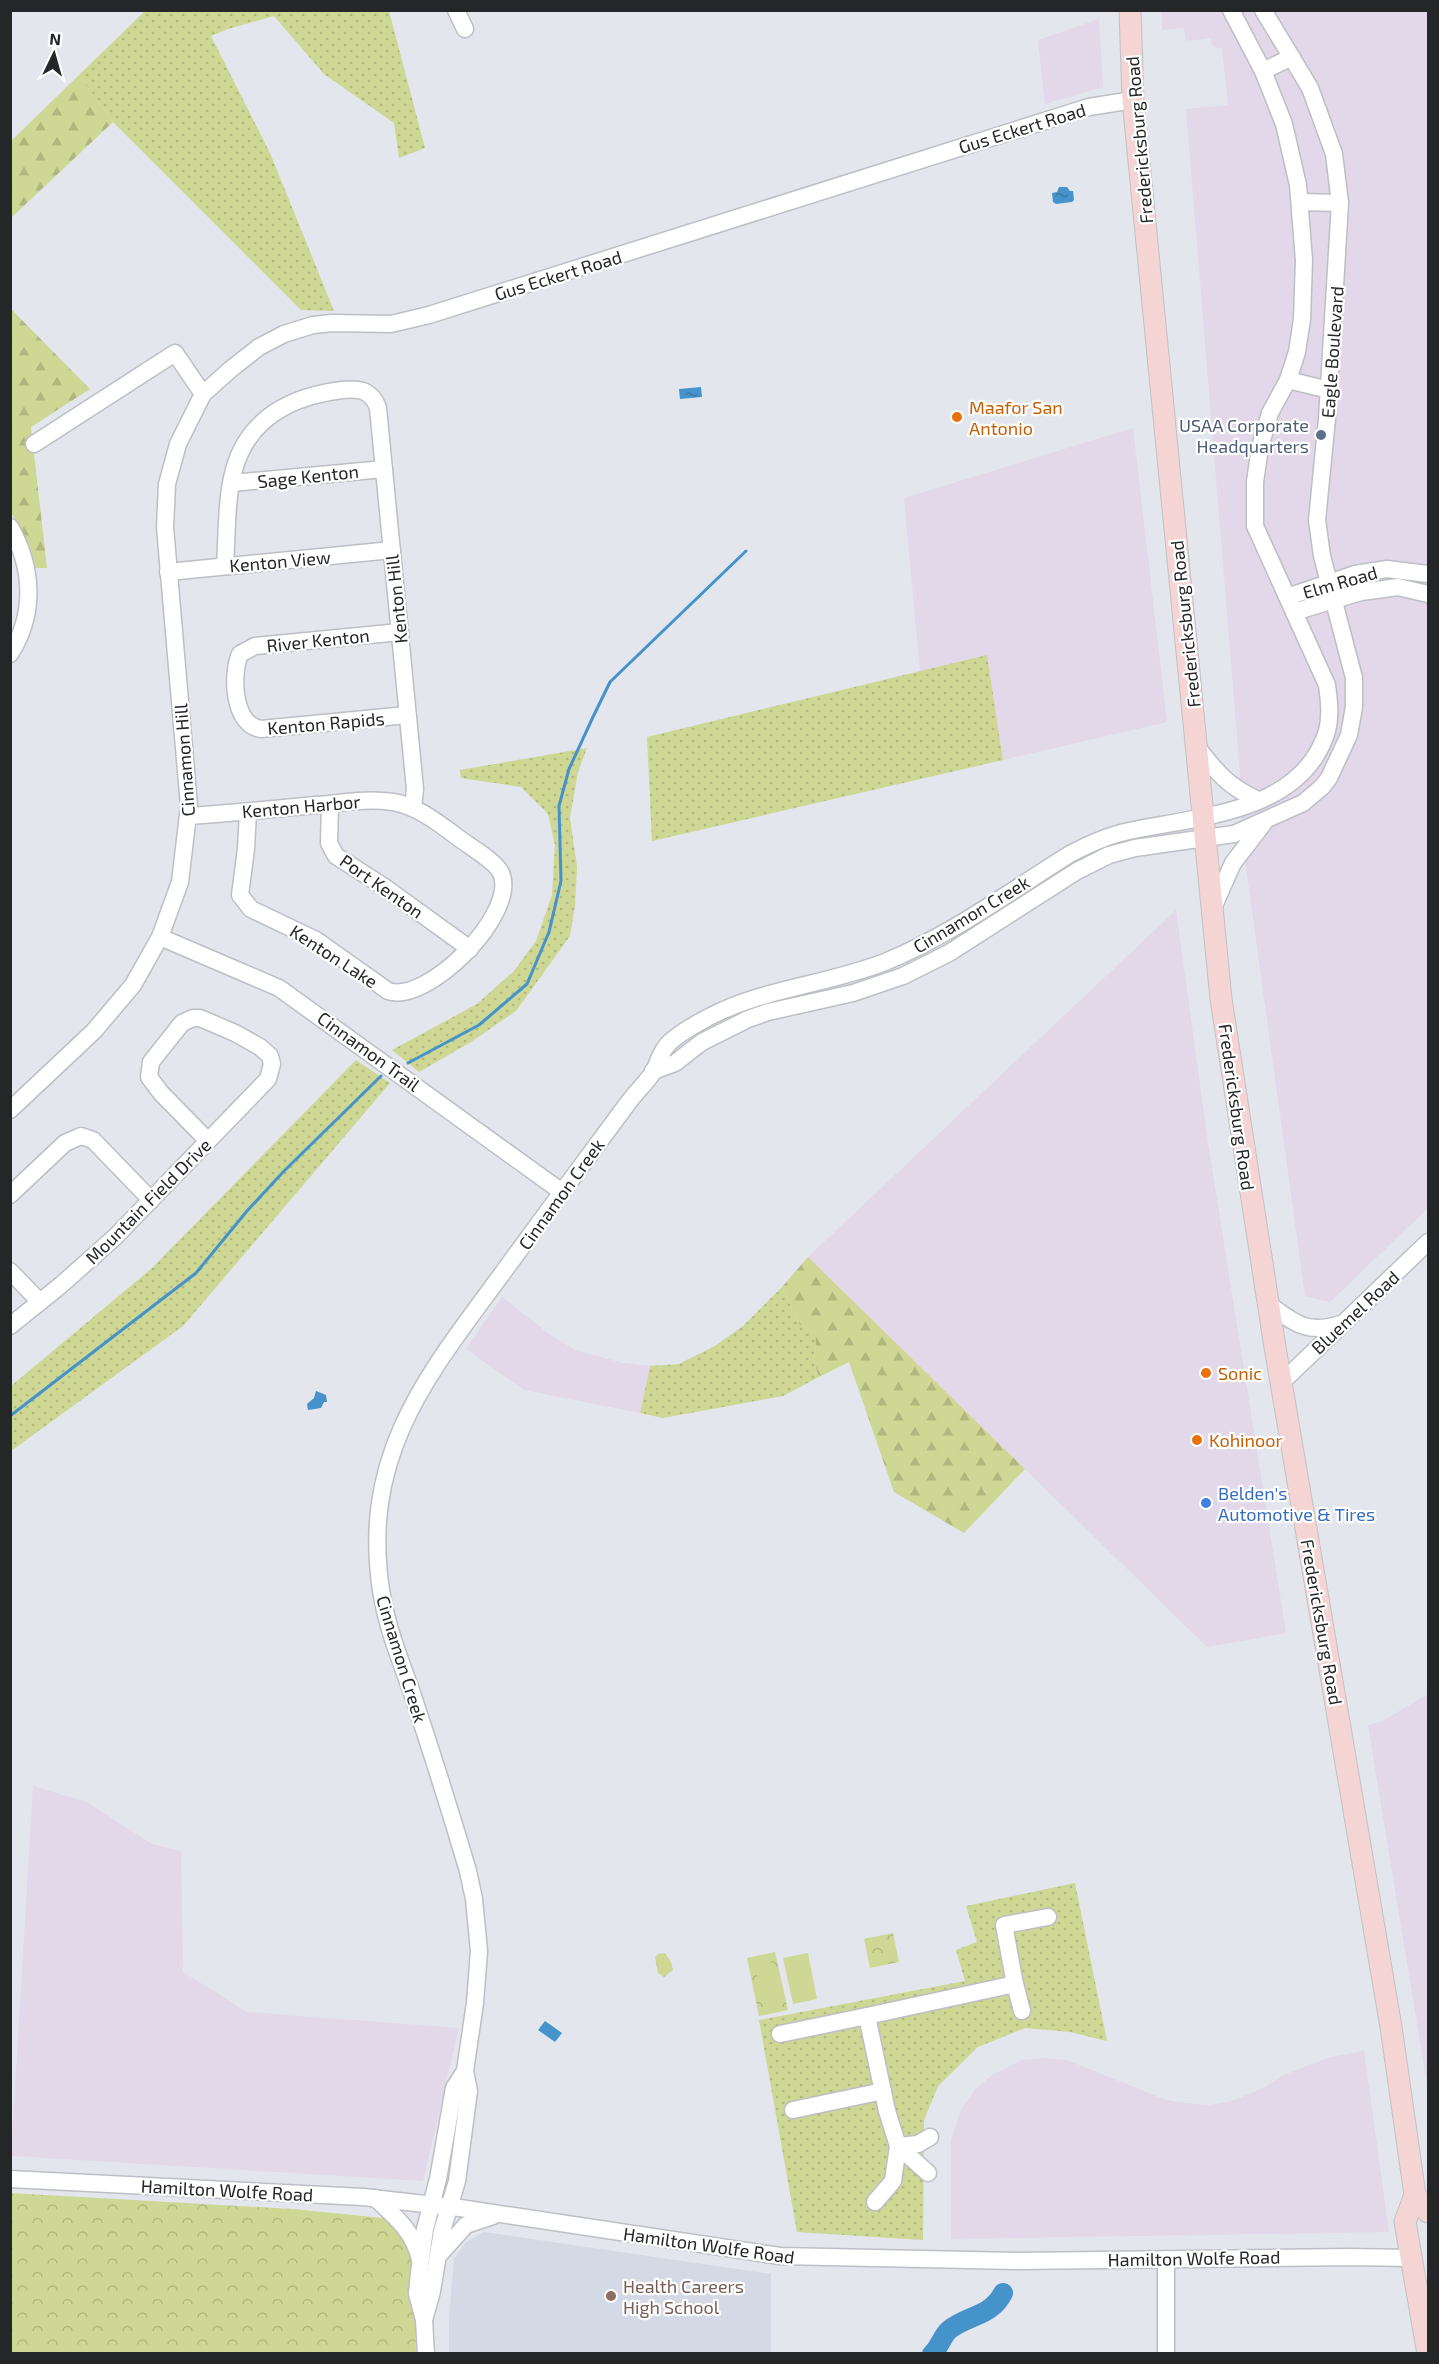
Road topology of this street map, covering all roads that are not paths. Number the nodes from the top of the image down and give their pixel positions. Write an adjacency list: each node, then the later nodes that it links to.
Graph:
1 (456, 10): 5 (street)
2 (1130, 10): 8 (main road, Fredericksburg Road)
3 (1231, 10): 7 (street, Eagle Boulevard)
4 (1263, 10): 6 (street, Eagle Boulevard)
5 (465, 29)
6 (1292, 57): 7 (street); 10 (street, Eagle Boulevard)
7 (1263, 71): 9 (street, Eagle Boulevard)
8 (1133, 100): 13 (street, Gus Eckert Road); 30 (main road, Fredericksburg Road)
9 (1300, 202): 10 (street); 11 (street, Eagle Boulevard)
10 (1340, 203): 12 (street, Eagle Boulevard)
11 (1288, 380): 12 (street); 25 (street, Eagle Boulevard)
12 (1329, 390): 22 (street, Eagle Boulevard)
13 (203, 394): 14 (street); 20 (street, Cinnamon Hill)
14 (34, 444)
15 (384, 469): 16 (street, Sage Kenton); 16 (street, Kenton Hill); 18 (street, Kenton Hill)
16 (232, 483): 19 (street)
17 (10, 527): 27 (street)
18 (392, 550): 19 (street, Kenton View); 26 (street, Kenton Hill)
19 (225, 566): 20 (street, Kenton View)
20 (168, 572): 35 (street, Cinnamon Hill)
21 (1428, 574): 22 (street, Elm Road)
22 (1329, 582): 24 (street, Eagle Boulevard); 25 (street, Elm Road)
23 (1428, 594): 24 (street, Elm Road)
24 (1334, 599): 25 (street, Elm Road); 36 (street, Eagle Boulevard)
25 (1291, 605): 31 (street, Eagle Boulevard)
26 (400, 632): 28 (street, River Kenton); 29 (street, Kenton Hill)
27 (10, 654)
28 (237, 689): 29 (street, Kenton Rapids)
29 (407, 715): 33 (street, Kenton Hill)
30 (1197, 748): 31 (street); 37 (main road, Fredericksburg Road)
31 (1258, 800): 37 (street, Eagle Boulevard)
32 (330, 804): 33 (street, Kenton Harbor); 34 (street, Kenton Harbor); 42 (street, Port Kenton)
33 (413, 808): 42 (street, Kenton Harbor)
34 (248, 812): 35 (street, Kenton Harbor); 42 (street, Kenton Lake)
35 (189, 816): 41 (street, Cinnamon Hill)
36 (1266, 821): 37 (street, Eagle Boulevard); 40 (street)
37 (1205, 828): 38 (street, Cinnamon Creek); 39 (street, Cinnamon Creek); 40 (main road, Fredericksburg Road)
38 (1052, 865): 39 (street); 43 (street, Cinnamon Creek)
39 (1062, 882): 44 (street, Cinnamon Creek)
40 (1213, 908): 54 (main road, Fredericksburg Road)
41 (160, 937): 46 (street, Cinnamon Hill); 48 (street, Cinnamon Trail)
42 (470, 949)
43 (692, 1026): 44 (street); 45 (street, Cinnamon Creek)
44 (702, 1042): 45 (street, Cinnamon Creek)
45 (654, 1071): 48 (street, Cinnamon Creek)
46 (10, 1110)
47 (208, 1141): 47 (street, Mountain Field Drive); 50 (street, Mountain Field Drive)
48 (562, 1192): 63 (street, Cinnamon Creek)
49 (10, 1195): 50 (street)
50 (151, 1200): 53 (street, Mountain Field Drive)
51 (1428, 1242): 55 (street, Bluemel Road)
52 (10, 1271): 53 (street)
53 (40, 1302): 56 (street, Mountain Field Drive)
54 (1268, 1303): 55 (street); 57 (main road, Fredericksburg Road)
55 (1342, 1324): 57 (street, Bluemel Road)
56 (10, 1326)
57 (1281, 1383): 70 (main road, Fredericksburg Road)
58 (1048, 1917): 59 (street)
59 (1015, 1984): 60 (street); 61 (street)
60 (1022, 2011)
61 (867, 2016): 62 (street); 64 (street)
62 (780, 2034)
63 (465, 2071): 73 (street, Cinnamon Creek); 74 (street, Cinnamon Creek)
64 (883, 2091): 65 (street); 67 (street)
65 (793, 2110)
66 (930, 2137): 67 (street)
67 (898, 2146): 68 (street); 72 (street)
68 (928, 2173)
69 (10, 2179): 71 (street, Hamilton Wolfe Road)
70 (1414, 2195): 75 (main road); 80 (main road, Fredericksburg Road)
71 (375, 2198): 73 (street, Hamilton Wolfe Road); 79 (street)
72 (876, 2202)
73 (432, 2204): 74 (street, Hamilton Wolfe Road); 79 (street, Cinnamon Creek)
74 (449, 2207): 76 (street, Hamilton Wolfe Road); 77 (street, Cinnamon Creek)
75 (1428, 2212)
76 (501, 2215): 77 (street); 78 (street, Hamilton Wolfe Road)
77 (437, 2257): 81 (street, Cinnamon Creek)
78 (1166, 2259): 80 (street, Hamilton Wolfe Road); 83 (street)
79 (421, 2261): 81 (street, Cinnamon Creek)
80 (1420, 2262): 84 (main road, Fredericksburg Road)
81 (424, 2320): 82 (street)
82 (426, 2354)
83 (1166, 2354)
84 (1428, 2354)

